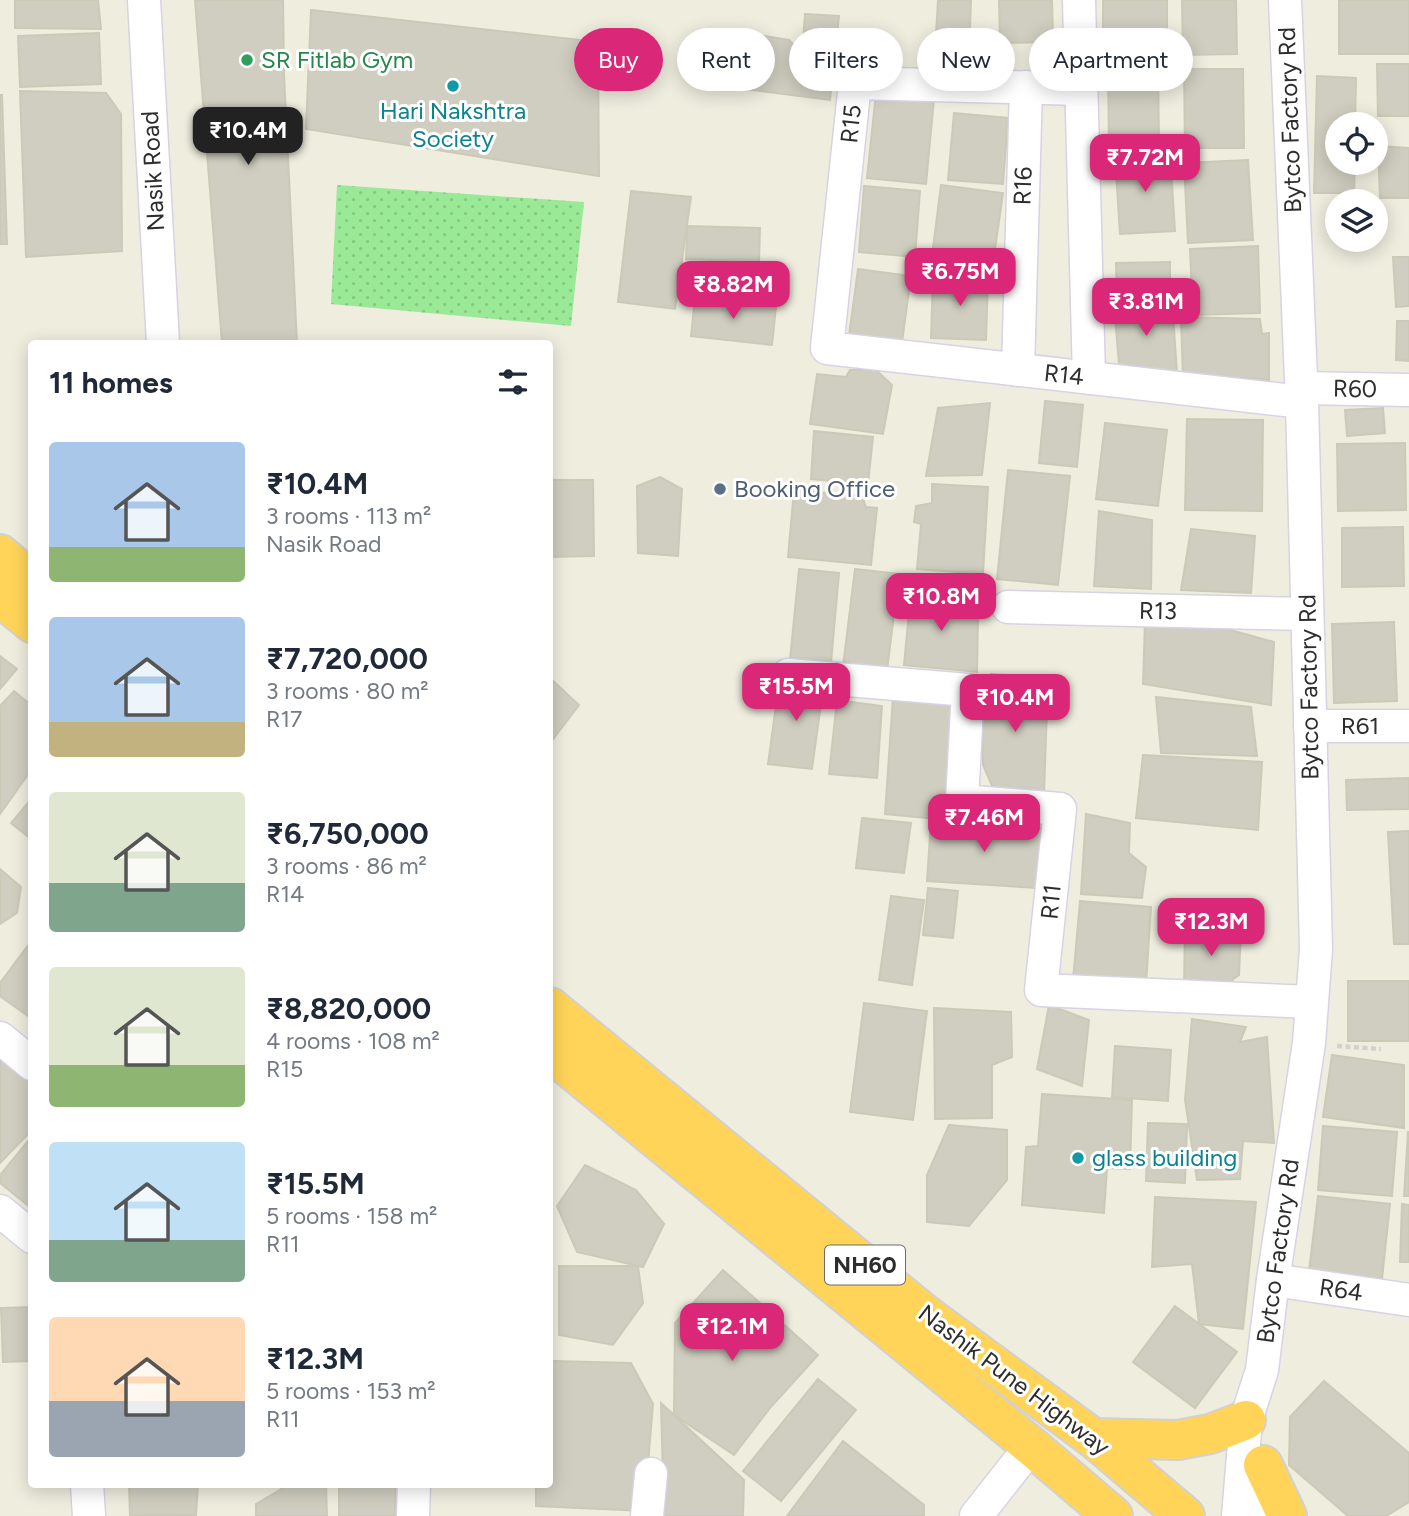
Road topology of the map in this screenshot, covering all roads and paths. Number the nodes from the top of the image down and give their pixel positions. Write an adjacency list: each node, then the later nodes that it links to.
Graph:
1 (144, 0): 8 (street, Nasik Road)
2 (1079, 0): 4 (street)
3 (1285, 0): 13 (street, Bytco Factory Rd)
4 (1080, 28)
5 (1026, 87): 6 (street, R15); 9 (street, R15); 10 (street, R16)
6 (1029, 87)
7 (1081, 91): 11 (street)
8 (163, 340)
9 (827, 348): 10 (street, R14)
10 (1018, 370): 11 (street, R14)
11 (1089, 378): 13 (street, R14)
12 (1409, 390): 13 (street, R60)
13 (1302, 395): 18 (street, Bytco Factory Rd)
14 (0, 554): 15 (highway)
15 (28, 577)
16 (0, 597): 19 (highway)
17 (1008, 607): 18 (street, R13)
18 (1307, 614): 21 (street, Bytco Factory Rd)
19 (28, 620)
20 (788, 675): 23 (street, R11)
21 (1310, 726): 22 (street, R61); 23 (street, Bytco Factory Rd)
22 (1409, 726)
23 (1311, 1002): 26 (street, Bytco Factory Rd)
24 (553, 1009): 36 (highway, Nashik Pune Highway / NH60)
25 (0, 1038): 29 (street)
26 (1308, 1044): 27 (path); 32 (street, Bytco Factory Rd)
27 (1381, 1049)
28 (553, 1054): 37 (highway, Nashik Pune Highway / NH60)
29 (28, 1061)
30 (0, 1211): 31 (street)
31 (28, 1234)
32 (1273, 1280): 33 (street, R64); 34 (street, Bytco Factory Rd)
33 (1409, 1300)
34 (1262, 1370): 35 (street, Bytco Factory Rd); 38 (street, Bytco Factory Rd)
35 (1246, 1420): 36 (highway); 48 (street, Bytco Factory Rd)
36 (1093, 1438): 47 (highway, Nashik Pune Highway / NH60)
37 (1031, 1446): 42 (highway, Nashik Pune Highway / NH60); 46 (street)
38 (1263, 1465): 49 (street, Bytco Factory Rd); 50 (highway)
39 (651, 1474): 45 (street)
40 (87, 1488): 43 (street)
41 (414, 1488): 44 (street)
42 (1109, 1514)
43 (89, 1516)
44 (413, 1516)
45 (647, 1516)
46 (976, 1516)
47 (1185, 1516)
48 (1238, 1516)
49 (1261, 1516)
50 (1287, 1516)

